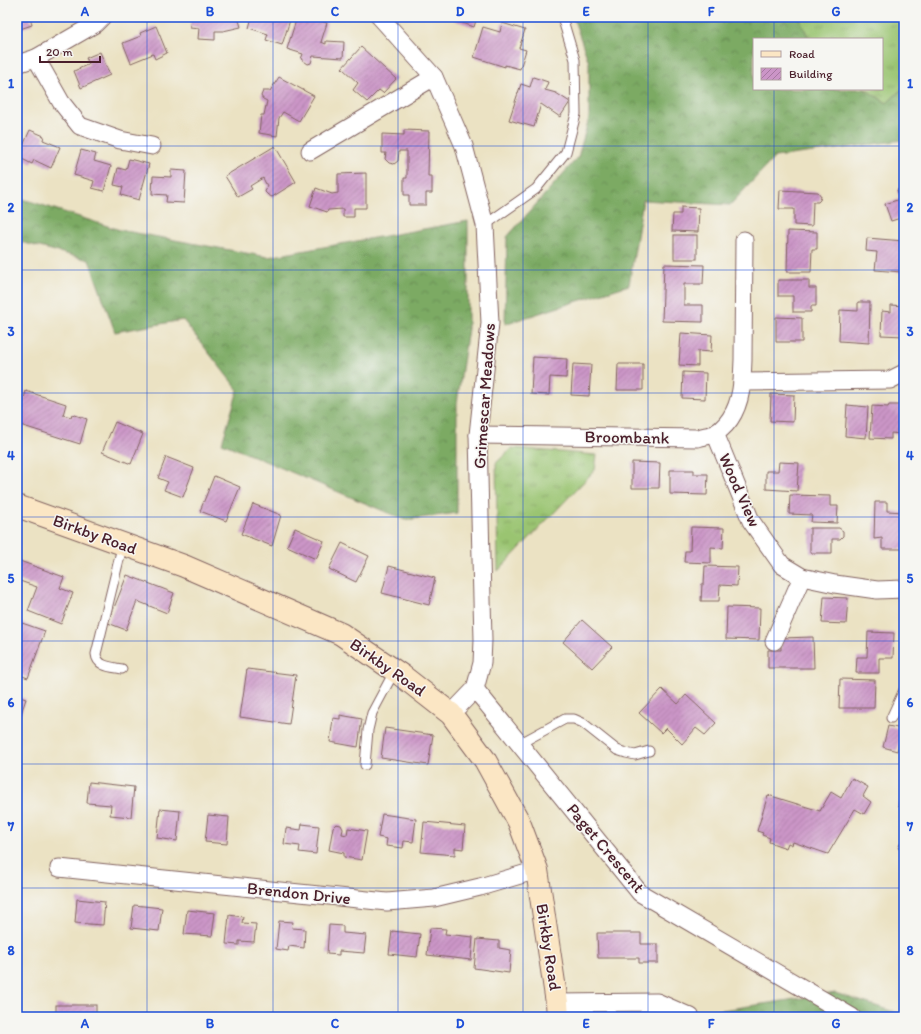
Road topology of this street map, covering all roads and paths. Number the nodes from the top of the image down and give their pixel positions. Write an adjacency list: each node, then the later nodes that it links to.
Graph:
1 (102, 17): 4 (street)
2 (380, 17): 6 (street, Grimescar Meadows)
3 (562, 17): 9 (lane)
4 (36, 58): 5 (street); 7 (street)
5 (17, 64)
6 (434, 77): 8 (street); 9 (street, Grimescar Meadows)
7 (152, 146)
8 (310, 151)
9 (485, 224): 14 (street, Grimescar Meadows)
10 (744, 240): 12 (street, Broombank)
11 (904, 373): 12 (street)
12 (742, 382): 13 (street, Broombank)
13 (715, 433): 14 (street, Broombank); 17 (street, Wood View)
14 (478, 435): 22 (street, Grimescar Meadows)
15 (17, 506): 16 (street, Birkby Road)
16 (123, 543): 20 (lane); 21 (street, Birkby Road)
17 (802, 577): 18 (street, Wood View); 19 (street)
18 (904, 589)
19 (774, 641)
20 (122, 669)
21 (395, 670): 24 (street, Birkby Road); 28 (lane)
22 (475, 689): 24 (street, Grimescar Meadows); 26 (street, Paget Crescent)
23 (904, 690): 25 (lane)
24 (452, 714): 30 (street, Birkby Road)
25 (891, 718)
26 (519, 744): 27 (lane); 33 (street, Paget Crescent)
27 (649, 751)
28 (364, 765)
29 (58, 868): 30 (street, Brendon Drive)
30 (537, 870): 31 (street, Birkby Road)
31 (557, 1010): 32 (street)
32 (691, 1017)
33 (852, 1017)

